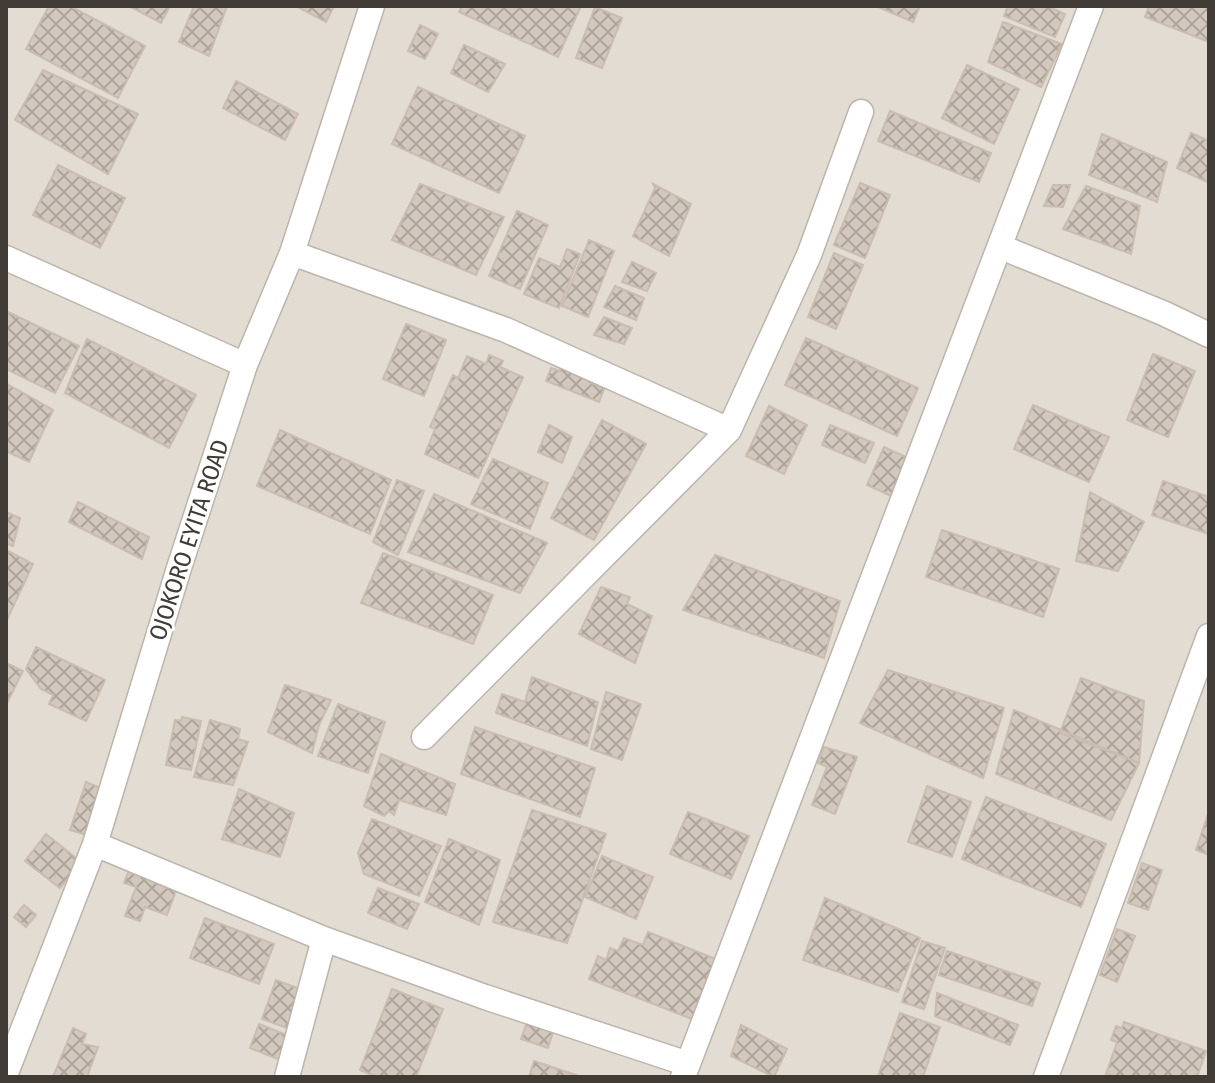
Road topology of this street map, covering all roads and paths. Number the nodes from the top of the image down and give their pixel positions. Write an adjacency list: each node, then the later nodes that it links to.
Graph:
1 (372, 6): 5 (street, OJOKORO EYITA ROAD)
2 (1091, 6): 4 (street)
3 (861, 112): 9 (street)
4 (1001, 247): 7 (street); 14 (street)
5 (292, 253): 8 (street, OJOKORO EYITA ROAD); 9 (street)
6 (6, 258): 8 (street)
7 (1209, 335)
8 (245, 365): 12 (street, OJOKORO EYITA ROAD)
9 (729, 430): 11 (street)
10 (1209, 636): 17 (street)
11 (424, 737)
12 (95, 844): 13 (street); 15 (street, OJOKORO EYITA ROAD)
13 (324, 939): 14 (street); 16 (street)
14 (686, 1070)
15 (6, 1073)
16 (287, 1077)
17 (1046, 1077)

